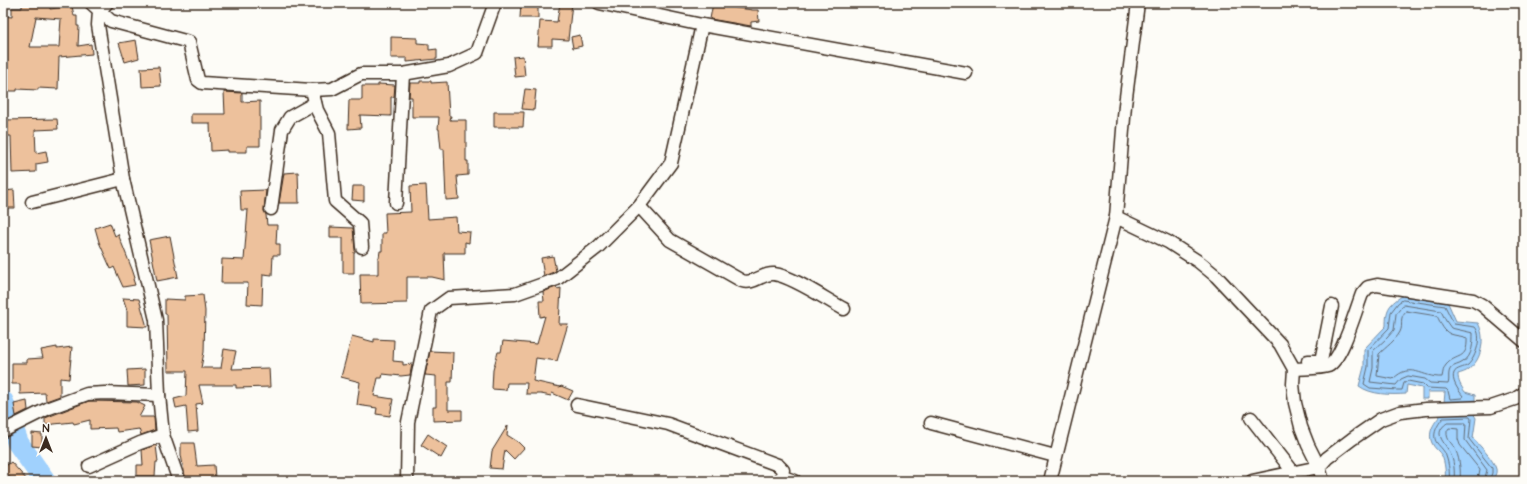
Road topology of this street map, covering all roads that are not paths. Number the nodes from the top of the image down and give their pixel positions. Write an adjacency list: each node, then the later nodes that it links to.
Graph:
1 (495, 3): 7 (street)
2 (600, 3): 5 (street)
3 (1138, 3): 15 (street)
4 (99, 6): 8 (street); 10 (street)
5 (702, 25): 6 (street); 13 (street)
6 (966, 73)
7 (403, 74): 8 (street); 12 (street)
8 (312, 90): 9 (street)
9 (315, 103): 14 (street); 16 (street)
10 (123, 179): 11 (street); 22 (street)
11 (32, 202)
12 (396, 203)
13 (639, 206): 18 (street); 34 (street)
14 (271, 209)
15 (1116, 217): 20 (street); 28 (street)
16 (362, 247)
17 (1332, 306): 20 (street)
18 (844, 309)
19 (1524, 341): 20 (street)
20 (1292, 366): 30 (street)
21 (1524, 393): 30 (street)
22 (159, 395): 26 (street); 27 (street)
23 (577, 405): 32 (street)
24 (1251, 418): 31 (street)
25 (931, 423): 28 (street)
26 (3, 431)
27 (163, 435): 29 (street); 33 (street)
28 (1055, 456): 36 (street)
29 (89, 466)
30 (1319, 467): 31 (street); 38 (street)
31 (1294, 473): 37 (street)
32 (782, 479): 35 (street)
33 (179, 481)
34 (407, 481)
35 (795, 481)
36 (1050, 481)
37 (1252, 481)
38 (1323, 481)

